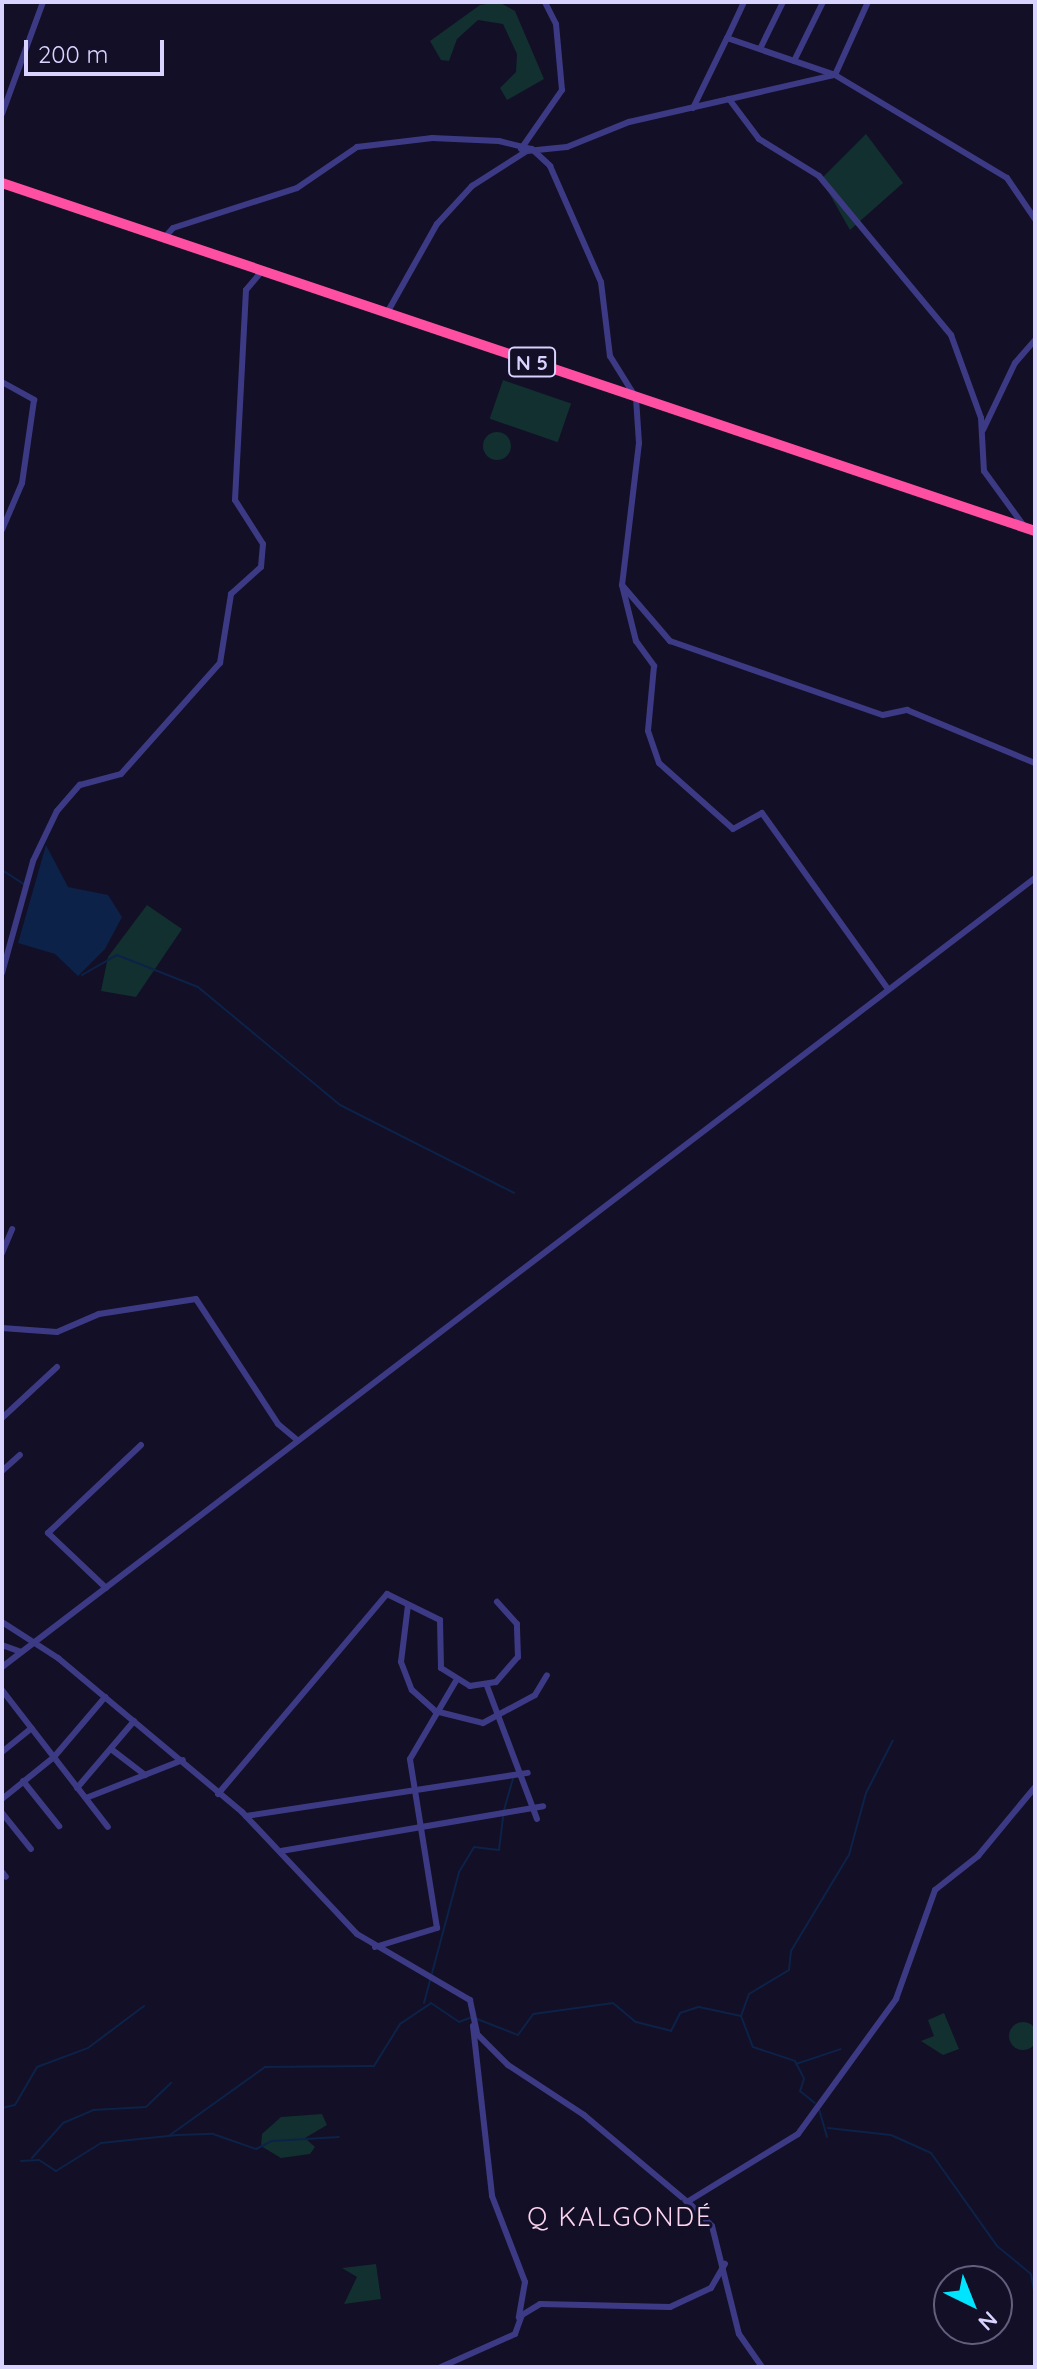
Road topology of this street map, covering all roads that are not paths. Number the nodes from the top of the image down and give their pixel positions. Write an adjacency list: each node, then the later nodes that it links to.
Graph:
1 (43, 2): 13 (street)
2 (545, 2): 14 (street)
3 (744, 2): 7 (street)
4 (783, 2): 8 (street)
5 (823, 2): 9 (street)
6 (868, 2): 10 (street)
7 (727, 38): 8 (street); 12 (street)
8 (760, 49): 9 (street)
9 (794, 61): 10 (street)
10 (835, 75): 11 (street); 18 (street)
11 (729, 99): 12 (street); 25 (street)
12 (693, 108): 15 (street)
13 (2, 114)
14 (522, 147): 15 (street); 16 (street); 19 (street)
15 (532, 149): 16 (street); 24 (street)
16 (519, 156): 21 (street)
17 (2, 182): 19 (highway, N 5)
18 (1035, 219)
19 (165, 237): 20 (highway, N 5)
20 (262, 271): 21 (highway, N 5); 31 (street)
21 (387, 313): 24 (highway, N 5)
22 (1035, 340): 25 (street)
23 (2, 382): 26 (street)
24 (636, 398): 27 (highway, N 5); 28 (street)
25 (983, 430): 27 (street)
26 (2, 530)
27 (1031, 530)
28 (622, 585): 29 (street); 32 (street)
29 (1035, 763)
30 (1035, 878): 32 (street)
31 (2, 973)
32 (888, 989): 38 (street)
33 (12, 1229): 34 (street)
34 (2, 1253)
35 (2, 1328): 38 (street)
36 (57, 1367): 37 (street)
37 (2, 1418)
38 (297, 1440): 42 (street)
39 (141, 1445): 42 (street)
40 (20, 1455): 41 (street)
41 (2, 1470)
42 (106, 1588): 46 (street)
43 (497, 1602): 52 (street)
44 (408, 1605): 51 (street); 57 (street); 72 (street)
45 (2, 1622): 46 (street)
46 (35, 1641): 48 (street); 54 (street)
47 (2, 1645): 48 (street)
48 (21, 1652): 49 (street)
49 (2, 1667)
50 (547, 1675): 58 (street)
51 (456, 1681): 52 (street); 57 (street)
52 (487, 1686): 58 (street)
53 (2, 1690): 55 (street)
54 (105, 1697): 59 (street); 63 (street)
55 (10, 1701): 56 (street); 60 (street)
56 (2, 1708)
57 (435, 1711): 58 (street); 71 (street)
58 (499, 1718): 66 (street)
59 (134, 1721): 61 (street); 64 (street)
60 (32, 1728): 62 (street); 63 (street)
61 (111, 1749): 67 (street); 70 (street)
62 (2, 1752)
63 (54, 1757): 68 (street); 70 (street)
64 (183, 1760): 67 (street); 72 (street)
65 (528, 1773): 66 (street)
66 (520, 1774): 71 (street); 76 (street)
67 (145, 1775): 73 (street)
68 (23, 1781): 74 (street); 80 (street)
69 (1035, 1787): 87 (street)
70 (77, 1788): 73 (street)
71 (415, 1790): 78 (street); 82 (street)
72 (218, 1794): 78 (street)
73 (86, 1798): 81 (street)
74 (2, 1799)
75 (543, 1806): 76 (street)
76 (532, 1807): 79 (street); 82 (street)
77 (2, 1813): 83 (street)
78 (246, 1816): 84 (street)
79 (537, 1819)
80 (59, 1826)
81 (108, 1827)
82 (420, 1827): 84 (street); 85 (street)
83 (31, 1849)
84 (281, 1851): 85 (street)
85 (375, 1947): 86 (street)
86 (474, 2022): 87 (street); 89 (street)
87 (687, 2202): 88 (street)
88 (725, 2264): 89 (street); 91 (street)
89 (519, 2320): 90 (street)
90 (441, 2367)
91 (762, 2367)

